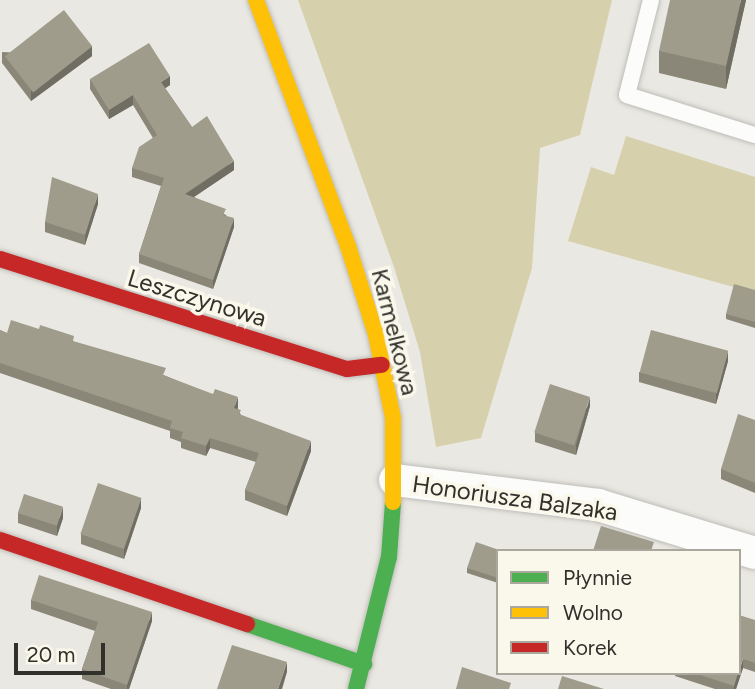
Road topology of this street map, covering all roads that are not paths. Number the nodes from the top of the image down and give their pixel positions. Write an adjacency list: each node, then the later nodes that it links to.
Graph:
1 (256, 0): 5 (street, Karmelkowa)
2 (651, 0): 3 (lane)
3 (755, 135)
4 (0, 259): 5 (street, Leszczynowa)
5 (382, 365): 6 (street, Karmelkowa)
6 (395, 480): 8 (street, Honoriusza Balzaka); 9 (street, Karmelkowa)
7 (0, 540): 9 (street)
8 (755, 553)
9 (364, 664): 10 (street, Karmelkowa)
10 (356, 689)

